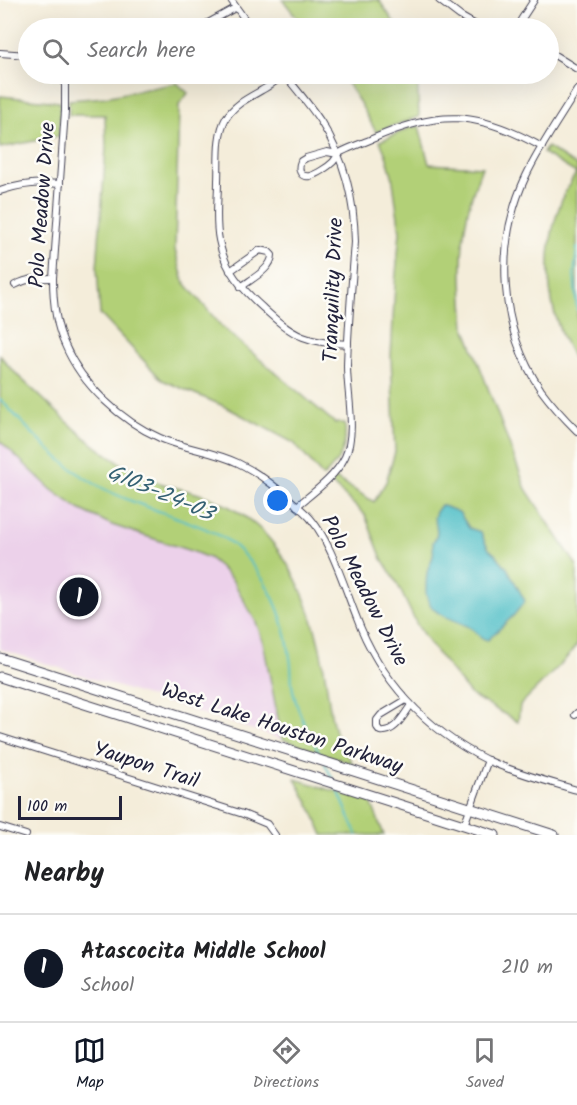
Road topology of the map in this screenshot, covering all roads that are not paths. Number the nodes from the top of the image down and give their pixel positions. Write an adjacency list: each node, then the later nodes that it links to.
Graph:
1 (231, 0): 4 (street)
2 (439, 0): 7 (street)
3 (534, 0): 8 (street)
4 (235, 8): 5 (street); 6 (street)
5 (217, 18)
6 (243, 18)
7 (463, 18)
8 (522, 18)
9 (0, 53): 10 (street)
10 (18, 55)
11 (559, 57): 12 (street)
12 (577, 69)
13 (65, 84): 19 (street, Polo Meadow Drive)
14 (271, 84): 21 (street)
15 (292, 84): 18 (street, Tranquility Drive)
16 (577, 90): 17 (street)
17 (542, 147): 18 (street); 26 (street)
18 (338, 154): 18 (street); 25 (street, Tranquility Drive)
19 (60, 184): 20 (street); 22 (street, Polo Meadow Drive)
20 (0, 191)
21 (230, 271): 24 (street); 24 (street)
22 (53, 278): 23 (street); 27 (street, Polo Meadow Drive)
23 (15, 285)
24 (241, 287): 25 (street)
25 (348, 344): 27 (street, Tranquility Drive)
26 (577, 431)
27 (297, 506): 32 (street, Polo Meadow Drive)
28 (0, 658): 30 (main road, West Lake Houston Parkway)
29 (0, 677): 31 (main road, West Lake Houston Parkway)
30 (74, 682): 31 (main road); 33 (main road, West Lake Houston Parkway)
31 (68, 698): 35 (main road, West Lake Houston Parkway)
32 (408, 702): 32 (street); 36 (street, Polo Meadow Drive)
33 (194, 720): 35 (main road); 38 (main road, West Lake Houston Parkway)
34 (0, 737): 42 (street, Yaupon Trail)
35 (188, 737): 39 (main road, West Lake Houston Parkway)
36 (488, 760): 37 (street, Polo Meadow Drive); 38 (street)
37 (577, 790)
38 (469, 808): 39 (street); 44 (main road, West Lake Houston Parkway)
39 (464, 825): 43 (main road, West Lake Houston Parkway)
40 (0, 827): 41 (street)
41 (26, 835)
42 (275, 835)
43 (495, 835)
44 (554, 835)

